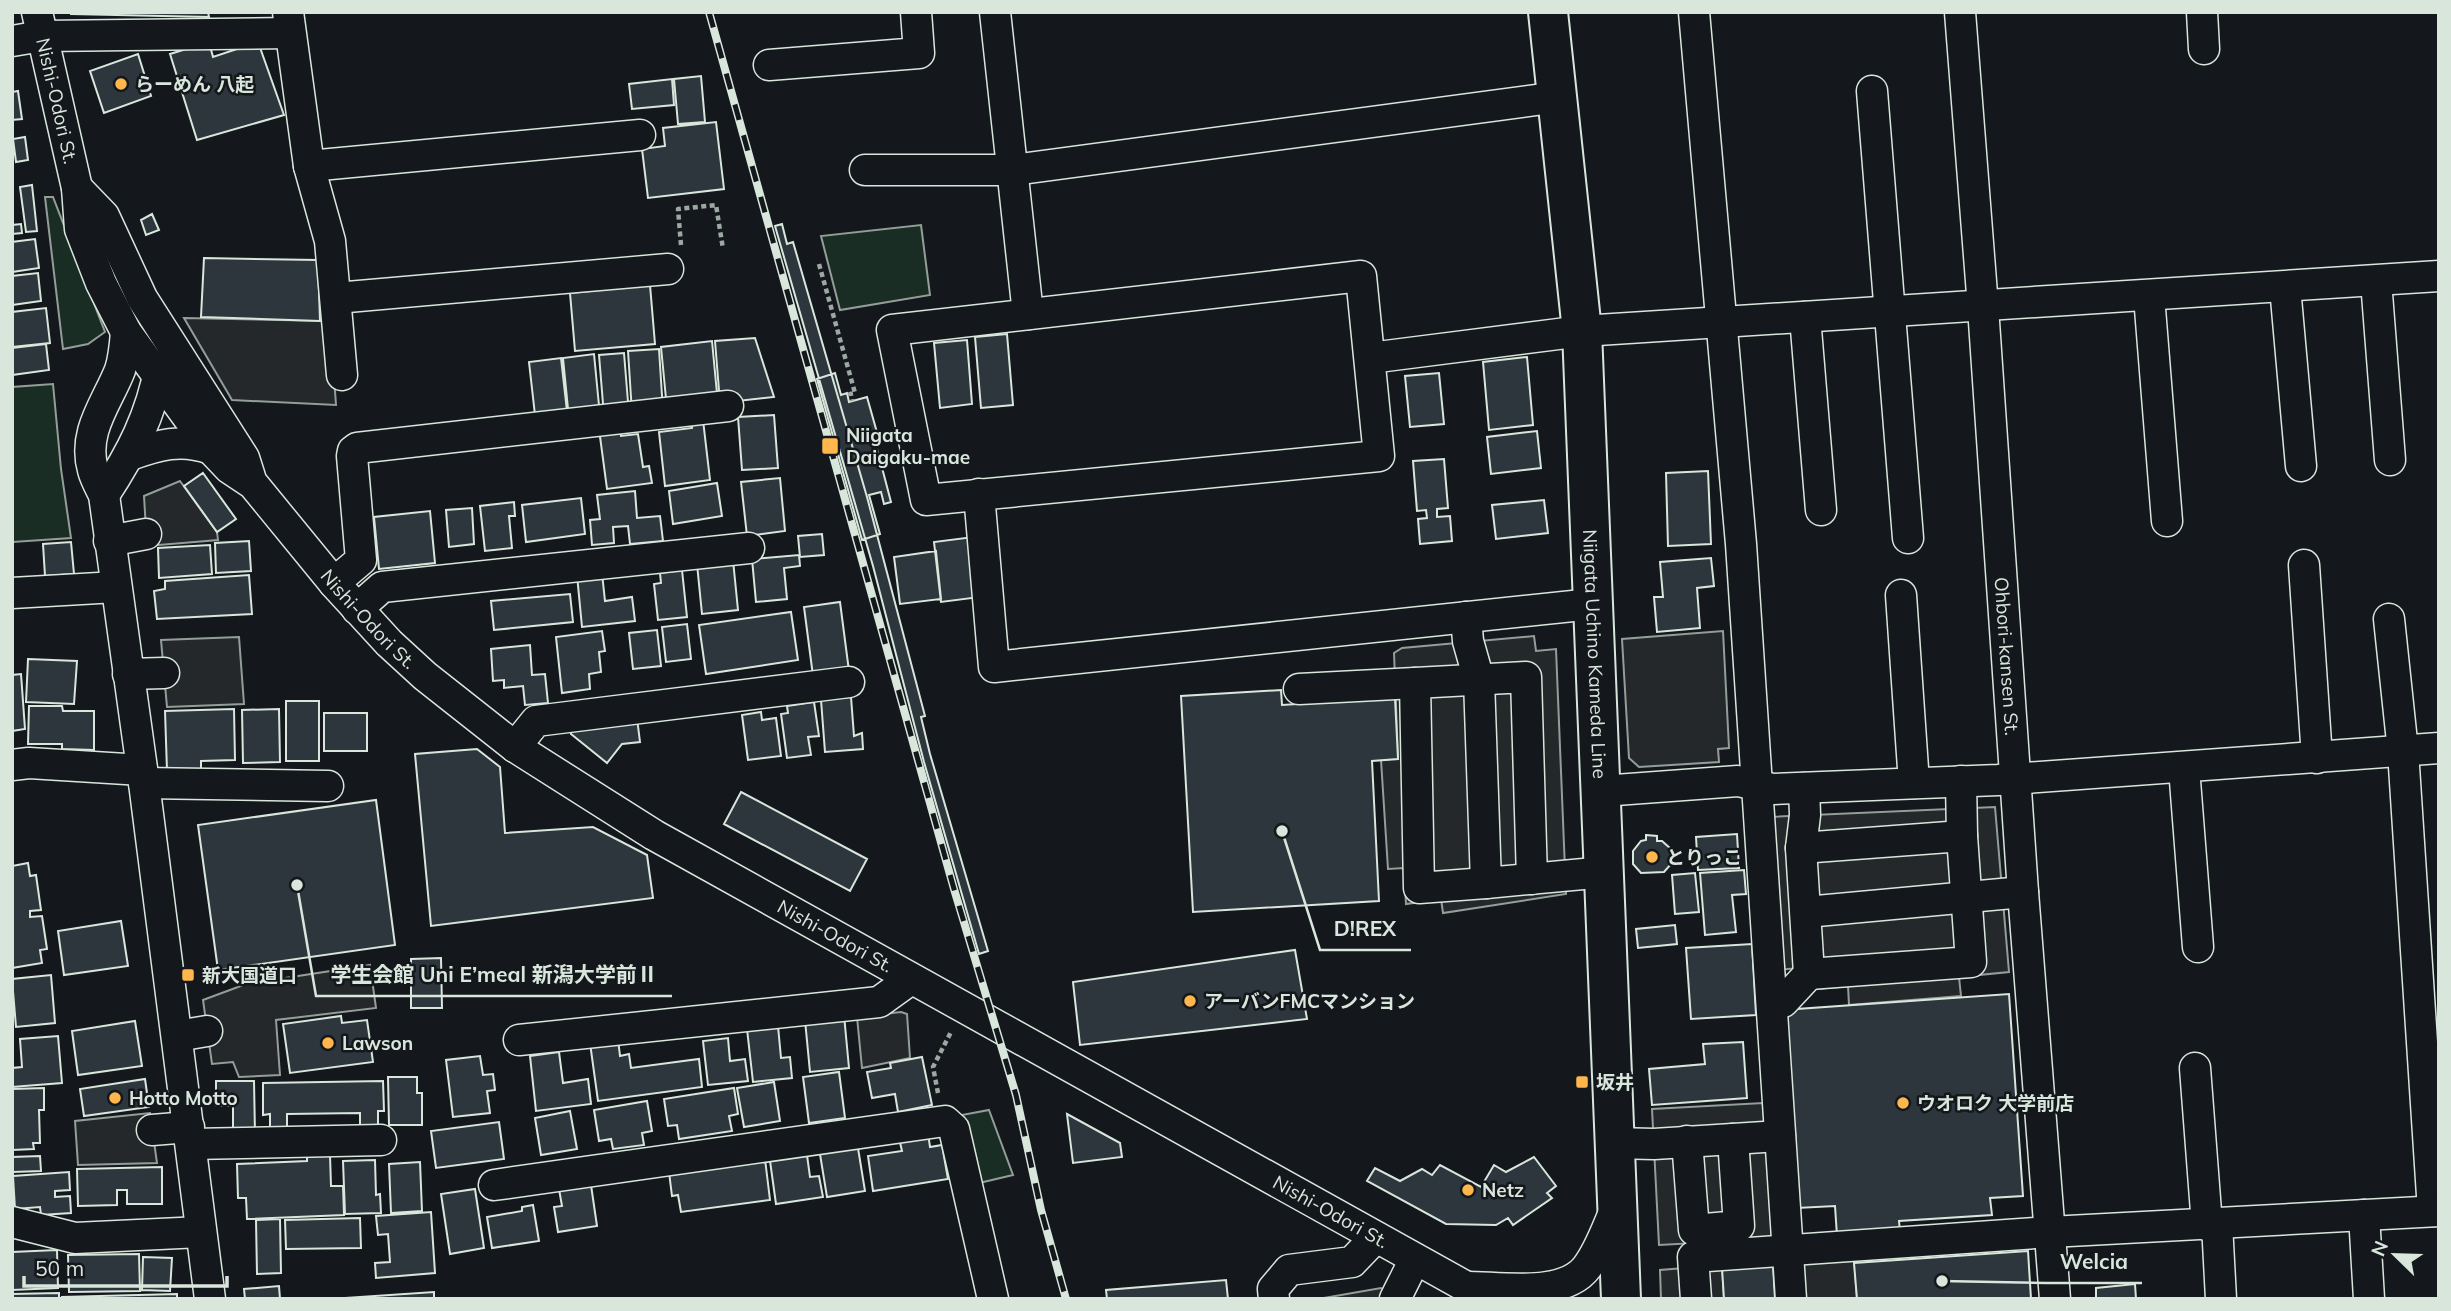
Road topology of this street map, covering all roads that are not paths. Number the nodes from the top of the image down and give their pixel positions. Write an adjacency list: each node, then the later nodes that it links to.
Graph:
1 (916, 12): 11 (street)
2 (995, 12): 17 (street)
3 (1548, 12): 13 (main road, Niigata Uchino Kameda Line)
4 (1694, 12): 29 (street)
5 (1960, 12): 25 (street, Ohbori-kansen St.)
6 (2202, 12): 10 (street)
7 (289, 23): 8 (street); 15 (street)
8 (39, 24): 9 (street); 18 (street, Nishi-Odori St.)
9 (12, 41)
10 (2204, 48)
11 (769, 65)
12 (1872, 91): 26 (street)
13 (1558, 97): 17 (street); 31 (main road, Niigata Uchino Kameda Line)
14 (640, 135): 15 (street)
15 (309, 166): 24 (street)
16 (865, 170): 17 (street)
17 (1013, 170): 27 (street)
18 (77, 188): 30 (street, Nishi-Odori St.); 32 (street, Nishi-Odori St.)
19 (668, 270): 24 (street)
20 (2439, 276): 21 (street)
21 (2376, 281): 22 (street); 41 (street)
22 (2285, 287): 23 (street); 42 (street)
23 (2149, 296): 25 (street); 47 (street)
24 (336, 298): 34 (street)
25 (1983, 307): 26 (street); 74 (street, Ohbori-kansen St.)
26 (1890, 312): 28 (street); 49 (street)
27 (1028, 314): 33 (street); 44 (street)
28 (1805, 317): 29 (street); 46 (street)
29 (1722, 323): 31 (street); 78 (street)
30 (162, 331): 35 (street); 36 (street, Nishi-Odori St.)
31 (1582, 331): 33 (street); 57 (main road, Niigata Uchino Kameda Line)
32 (126, 332): 35 (street, Nishi-Odori St.); 37 (street)
33 (1370, 358): 44 (street)
34 (342, 375)
35 (158, 377): 36 (street); 37 (street); 39 (street, Nishi-Odori St.); 40 (street)
36 (211, 395): 43 (street, Nishi-Odori St.)
37 (106, 398): 45 (street)
38 (728, 406): 53 (street)
39 (211, 449): 40 (street); 43 (street, Nishi-Odori St.)
40 (130, 456): 45 (street)
41 (2390, 460)
42 (2301, 466)
43 (253, 484): 53 (street, Nishi-Odori St.)
44 (979, 494): 59 (street)
45 (104, 495): 50 (street)
46 (1821, 510)
47 (2167, 521)
48 (146, 534): 50 (street)
49 (1908, 538)
50 (110, 541): 54 (street)
51 (749, 548): 58 (street)
52 (2304, 565): 70 (street)
53 (334, 583): 58 (street, Nishi-Odori St.)
54 (116, 587): 55 (street); 62 (street)
55 (12, 593)
56 (1901, 595): 76 (street)
57 (1592, 604): 59 (street); 80 (main road, Niigata Uchino Kameda Line)
58 (357, 609): 67 (street, Nishi-Odori St.)
59 (1466, 617): 63 (street)
60 (2389, 619): 69 (street)
61 (164, 673): 62 (street)
62 (128, 674): 73 (street)
63 (1479, 680): 65 (street); 84 (street); 85 (street)
64 (849, 682): 67 (street)
65 (1415, 683): 66 (street); 85 (street)
66 (1299, 689)
67 (514, 747): 91 (street, Nishi-Odori St.)
68 (2439, 748): 69 (street)
69 (2403, 751): 70 (street); 106 (street)
70 (2317, 758): 72 (street)
71 (12, 765): 73 (street)
72 (2184, 768): 74 (street); 89 (street)
73 (143, 777): 77 (street); 94 (street)
74 (2015, 777): 75 (street); 86 (street, Ohbori-kansen St.)
75 (1961, 781): 76 (street); 81 (street)
76 (1914, 783): 79 (street)
77 (328, 786)
78 (1757, 786): 79 (street); 80 (street); 92 (street)
79 (1804, 788): 82 (street)
80 (1602, 791): 83 (main road, Niigata Uchino Kameda Line)
81 (1962, 836): 82 (street); 87 (street)
82 (1801, 848): 88 (street)
83 (1605, 872): 84 (street); 103 (main road, Niigata Uchino Kameda Line)
84 (1532, 879): 85 (street)
85 (1486, 883)
86 (2023, 892): 87 (street); 111 (street, Ohbori-kansen St.)
87 (1967, 898): 88 (street); 90 (street)
88 (1805, 912): 90 (street)
89 (2198, 947)
90 (1809, 974): 92 (street)
91 (911, 979): 95 (street); 112 (street, Nishi-Odori St.)
92 (1772, 1004): 99 (street)
93 (207, 1031): 94 (street)
94 (177, 1036): 98 (street)
95 (519, 1040)
96 (2195, 1068): 109 (street)
97 (152, 1130): 98 (street)
98 (190, 1136): 101 (street); 110 (street)
99 (1780, 1136): 100 (street); 114 (street)
100 (1733, 1139): 102 (street); 113 (street)
101 (381, 1140)
102 (1686, 1142): 103 (street); 113 (street)
103 (1614, 1143): 105 (main road, Niigata Uchino Kameda Line)
104 (494, 1185): 118 (street)
105 (1616, 1207): 116 (street); 121 (main road, Niigata Uchino Kameda Line)
106 (2436, 1211): 107 (street)
107 (2364, 1215): 109 (street); 126 (street)
108 (12, 1222): 110 (street)
109 (2212, 1225): 111 (street); 125 (street)
110 (201, 1232): 117 (street)
111 (2050, 1233): 114 (street); 124 (street, Ohbori-kansen St.)
112 (1375, 1238): 115 (street, Nishi-Odori St.); 119 (street)
113 (1715, 1242): 114 (street); 122 (street)
114 (1788, 1250): 123 (street)
115 (1415, 1259): 116 (street, Nishi-Odori St.); 120 (street)
116 (1478, 1293)
117 (211, 1299)
118 (993, 1299)
119 (1274, 1299)
120 (1395, 1299)
121 (1620, 1299)
122 (1696, 1299)
123 (1791, 1299)
124 (2054, 1299)
125 (2221, 1299)
126 (2370, 1299)

